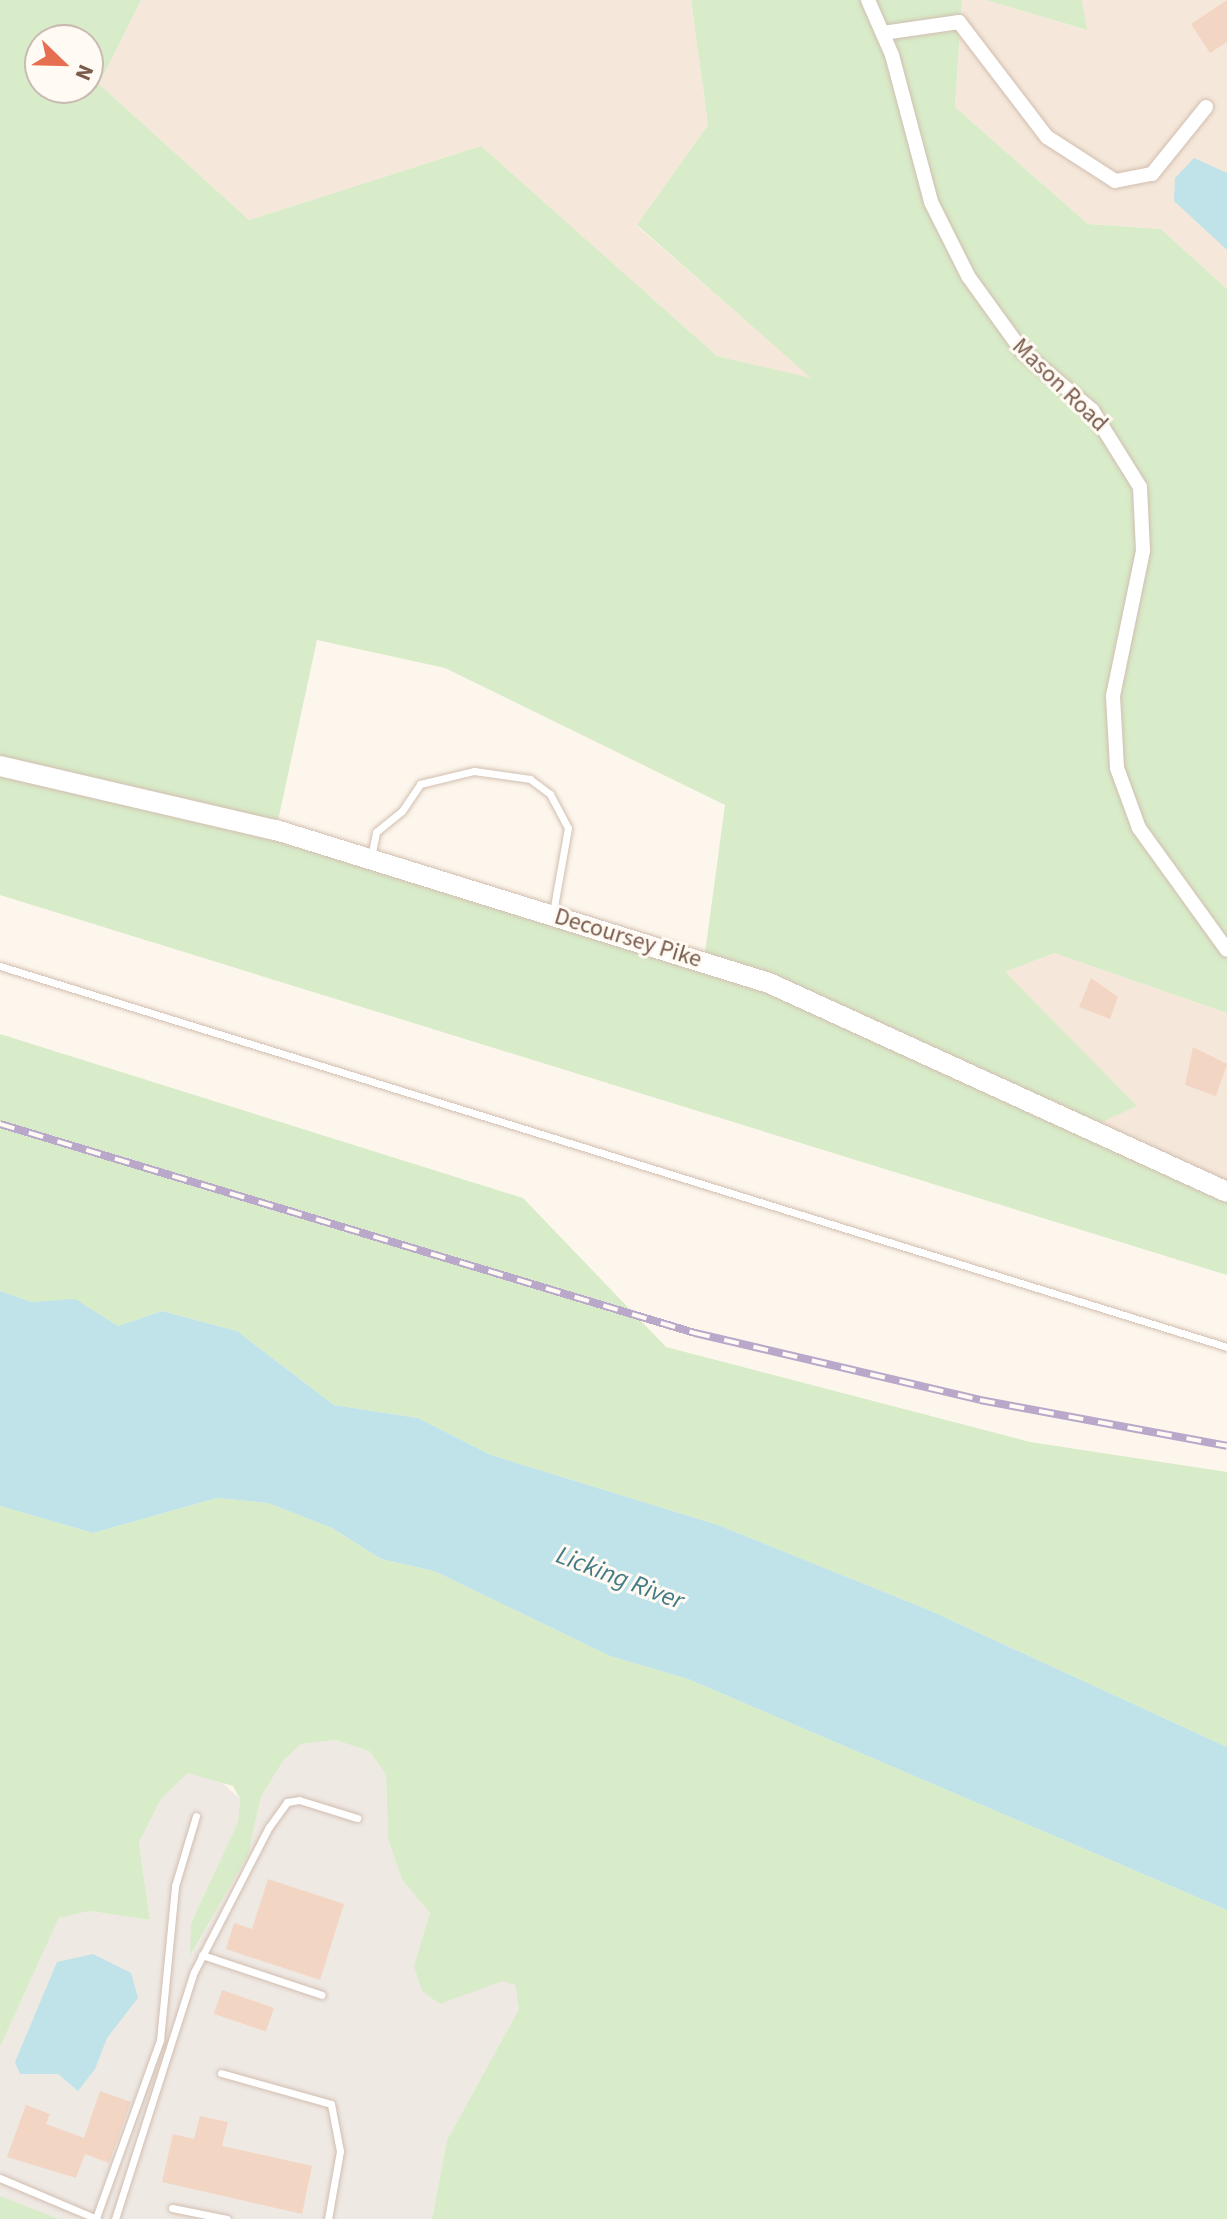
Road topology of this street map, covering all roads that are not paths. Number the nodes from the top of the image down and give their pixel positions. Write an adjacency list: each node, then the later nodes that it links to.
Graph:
1 (868, 0): 2 (street, Mason Road)
2 (883, 33): 3 (street); 7 (street, Mason Road)
3 (1206, 107)
4 (0, 766): 5 (main road, Decoursey Pike)
5 (371, 858): 6 (main road, Decoursey Pike); 6 (lane)
6 (553, 914): 9 (main road, Decoursey Pike)
7 (1227, 950)
8 (0, 966): 10 (lane)
9 (1227, 1192)
10 (1227, 1347)
11 (196, 1816): 18 (lane)
12 (357, 1818): 13 (lane)
13 (202, 1955): 14 (lane); 19 (lane)
14 (322, 1995)
15 (221, 2073): 21 (lane)
16 (0, 2178): 18 (lane)
17 (172, 2208): 20 (lane)
18 (96, 2219)
19 (115, 2219)
20 (227, 2219)
21 (328, 2219)

